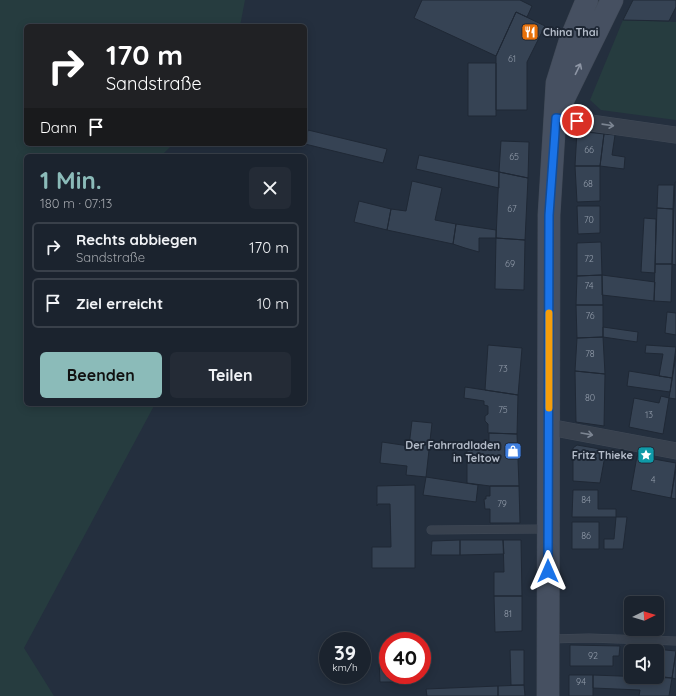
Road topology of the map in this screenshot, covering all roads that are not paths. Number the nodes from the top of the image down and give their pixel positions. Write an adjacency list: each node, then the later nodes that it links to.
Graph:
1 (587, 0): 3 (street)
2 (612, 0): 3 (street, one-way to 2)
3 (556, 118): 4 (street, one-way to 4); 5 (street)
4 (676, 135)
5 (549, 427): 6 (street, one-way to 6); 7 (street)
6 (676, 450)
7 (548, 529): 8 (lane); 9 (street)
8 (431, 530)
9 (548, 639): 10 (lane); 11 (street)
10 (675, 641)
11 (548, 696)

